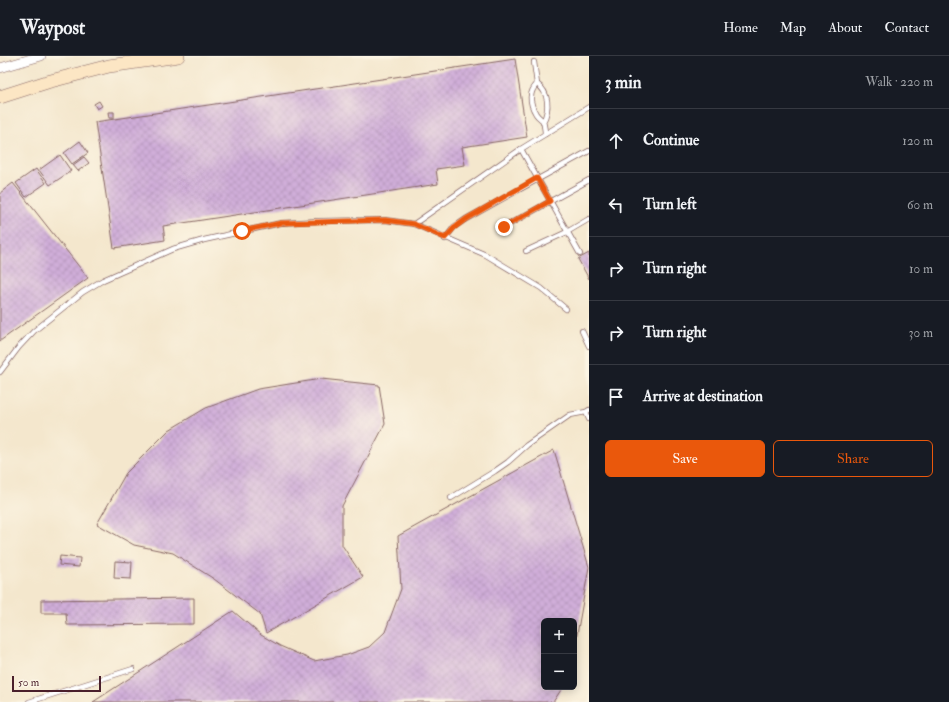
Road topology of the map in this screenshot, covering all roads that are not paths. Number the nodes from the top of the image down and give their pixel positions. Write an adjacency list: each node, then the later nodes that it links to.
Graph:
1 (41, 56): 4 (street)
2 (178, 56): 6 (main road)
3 (534, 62): 5 (lane)
4 (0, 68)
5 (537, 84): 8 (lane); 8 (lane)
6 (0, 97)
7 (589, 107): 9 (lane)
8 (543, 122): 9 (lane)
9 (545, 134): 10 (lane)
10 (521, 150): 12 (lane); 16 (lane)
11 (589, 150): 12 (lane)
12 (537, 178): 14 (lane); 19 (lane)
13 (589, 180): 14 (lane)
14 (550, 201): 17 (lane); 18 (lane)
15 (589, 219): 18 (lane)
16 (414, 224): 19 (lane); 25 (lane)
17 (504, 227)
18 (567, 232): 20 (lane); 21 (lane)
19 (445, 238): 22 (lane)
20 (526, 251)
21 (580, 254)
22 (566, 309)
23 (582, 331): 24 (lane)
24 (589, 346)
25 (0, 372)
26 (588, 411): 27 (lane); 28 (lane)
27 (589, 419)
28 (451, 498)
29 (133, 670): 30 (lane)
30 (29, 702)

